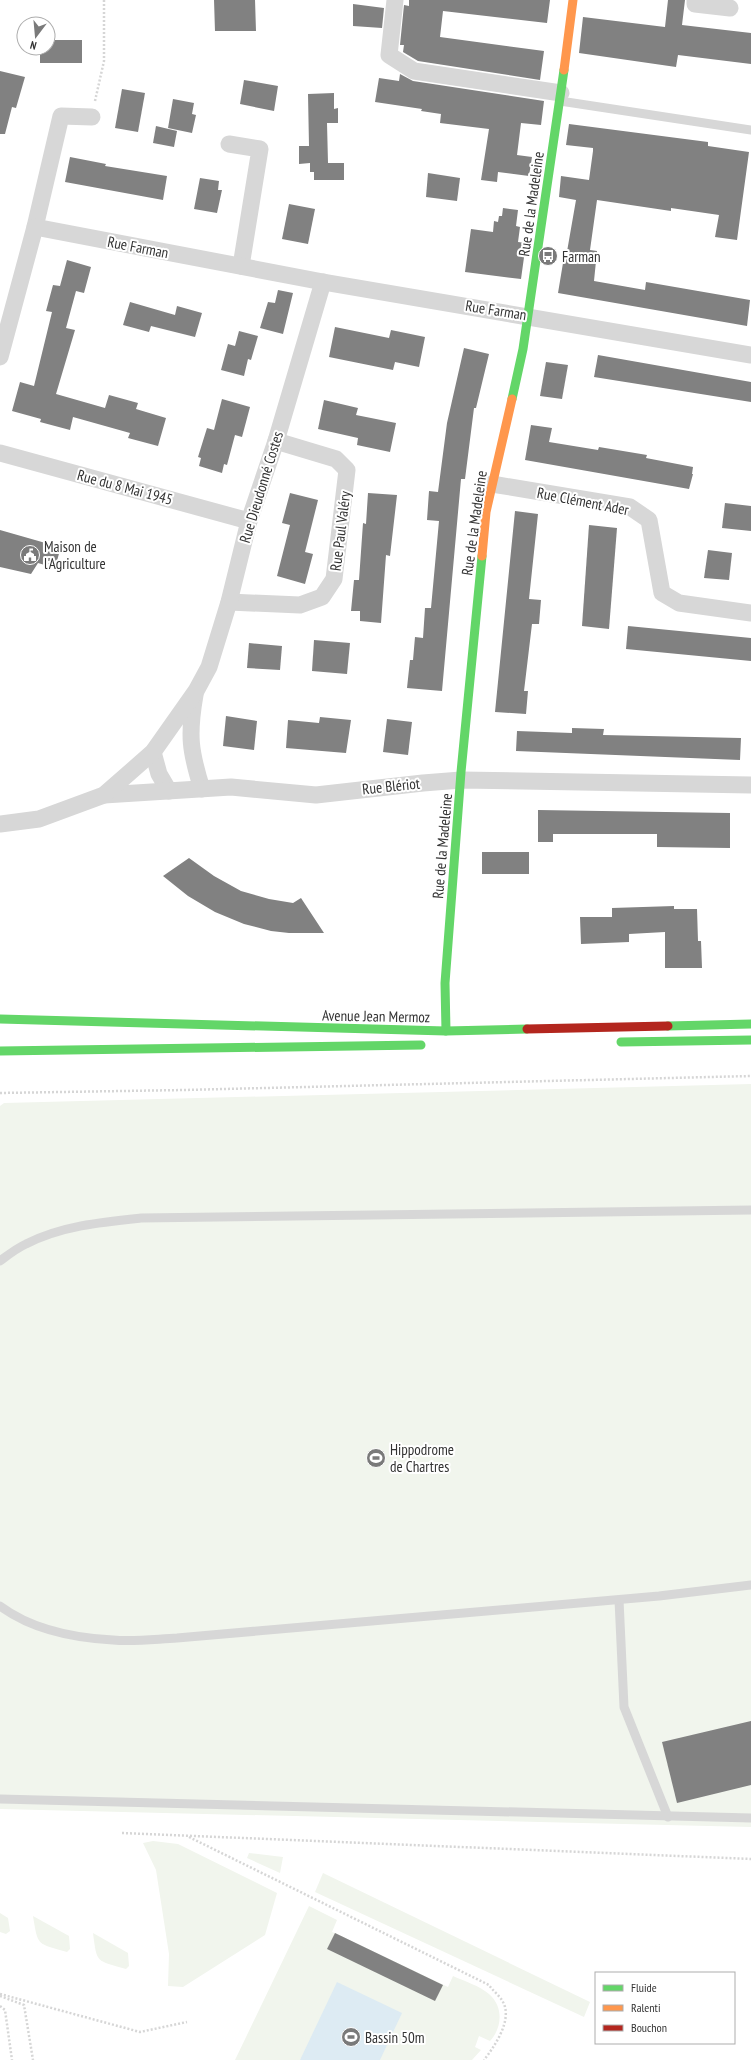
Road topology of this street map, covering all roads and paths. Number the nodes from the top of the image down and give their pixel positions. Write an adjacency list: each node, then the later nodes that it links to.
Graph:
1 (104, 0): 7 (path)
2 (395, 0): 6 (street)
3 (573, 0): 6 (main road, Rue de la Madeleine)
4 (695, 0): 5 (street)
5 (730, 8)
6 (561, 97): 8 (lane); 13 (main road, Rue de la Madeleine)
7 (92, 117): 10 (street)
8 (751, 130)
9 (229, 144): 11 (street)
10 (35, 227): 11 (street, Rue Farman); 15 (street)
11 (241, 266): 12 (street, Rue Farman)
12 (323, 282): 13 (street, Rue Farman); 16 (street, Rue Dieudonné Costes)
13 (529, 316): 14 (street, Rue Farman); 18 (main road, Rue de la Madeleine)
14 (751, 355)
15 (0, 357)
16 (276, 441): 19 (street, Rue Dieudonné Costes); 20 (street, Rue Paul Valéry)
17 (0, 453): 19 (street, Rue du 8 Mai 1945)
18 (492, 484): 21 (street, Rue Clément Ader); 24 (main road, Rue de la Madeleine)
19 (249, 521): 20 (street, Rue Dieudonné Costes)
20 (229, 602): 22 (street, Rue Dieudonné Costes)
21 (751, 612)
22 (196, 691): 23 (street, Rue Dieudonné Costes); 26 (street, Rue Dieudonné Costes)
23 (153, 752): 27 (street); 28 (street, Rue Dieudonné Costes)
24 (461, 780): 25 (street, Rue Blériot); 26 (street, Rue Blériot); 32 (main road, Rue de la Madeleine)
25 (751, 785)
26 (202, 789): 27 (street, Rue Blériot)
27 (169, 791): 28 (street, Rue Blériot)
28 (104, 795): 29 (street, Rue Dieudonné Costes)
29 (0, 824)
30 (0, 1020): 32 (main road, Avenue Jean Mermoz)
31 (751, 1024): 32 (main road, Avenue Jean Mermoz)
32 (446, 1032)
33 (751, 1040): 34 (main road)
34 (611, 1042)
35 (431, 1045): 36 (main road, Avenue Jean Mermoz)
36 (0, 1051)
37 (751, 1076): 38 (path)
38 (0, 1093)
39 (751, 1210): 40 (lane)
40 (0, 1261)
41 (751, 1585): 42 (lane)
42 (619, 1600): 43 (lane); 45 (lane)
43 (0, 1606)
44 (0, 1799): 45 (lane)
45 (668, 1817): 46 (lane)
46 (751, 1818)
47 (122, 1833): 48 (path)
48 (187, 1836): 49 (path); 55 (path)
49 (751, 1859)
50 (0, 1995): 52 (path); 54 (path)
51 (0, 2006): 53 (path)
52 (187, 2022)
53 (12, 2060)
54 (34, 2060)
55 (484, 2060)

